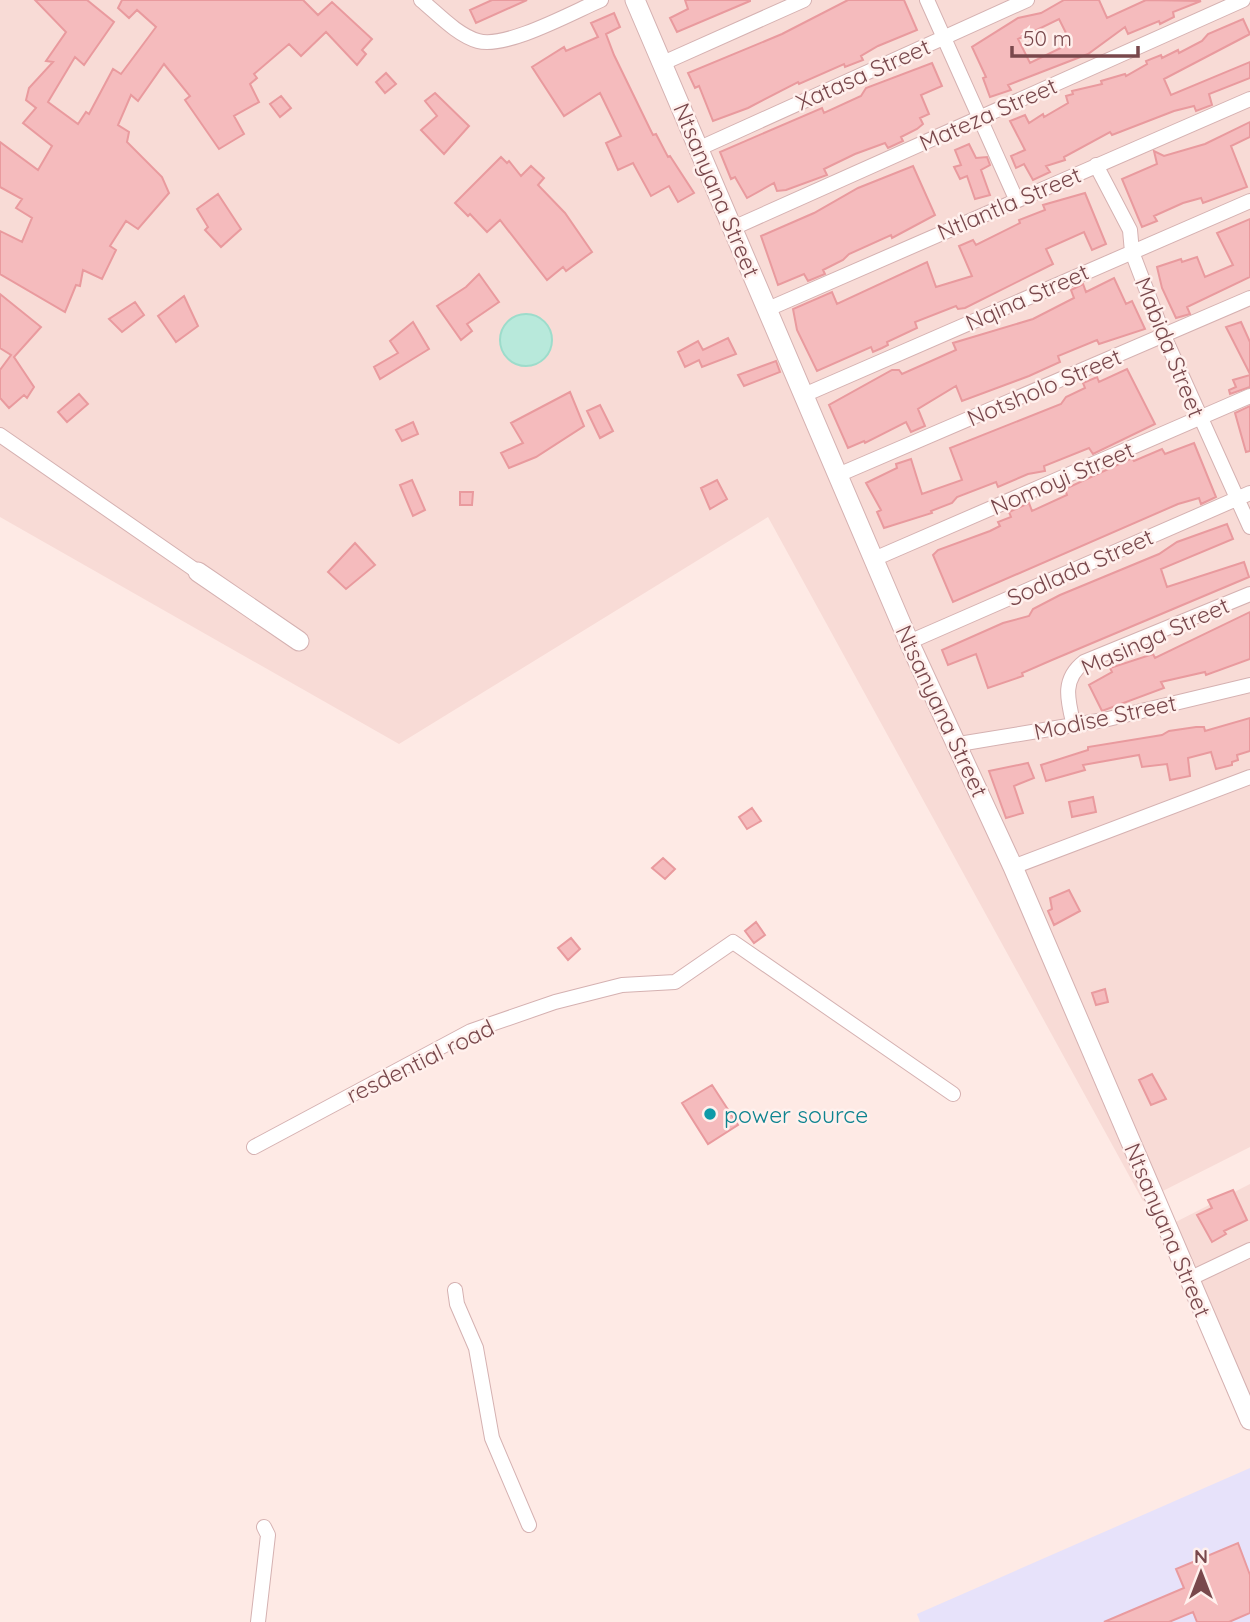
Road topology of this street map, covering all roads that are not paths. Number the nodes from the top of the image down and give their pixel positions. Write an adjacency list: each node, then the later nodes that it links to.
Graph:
1 (421, 0): 2 (street)
2 (601, 0)
3 (635, 0): 9 (street, Ntsanyana Street)
4 (804, 0): 9 (street)
5 (927, 0): 8 (street)
6 (1027, 0): 8 (street, Xatasa Street)
7 (1243, 0): 11 (street, Mateza Street)
8 (943, 38): 11 (street); 12 (street, Xatasa Street)
9 (663, 63): 12 (street, Ntsanyana Street)
10 (1250, 99): 13 (street, Ntlantla Street)
11 (979, 118): 14 (street); 16 (street, Mateza Street)
12 (700, 148): 16 (street, Ntsanyana Street)
13 (1097, 165): 14 (street, Ntlantla Street); 17 (street, Mabida Street)
14 (1016, 199): 19 (street, Ntlantla Street)
15 (1250, 201): 17 (street, Nqina Street)
16 (733, 228): 19 (street, Ntsanyana Street)
17 (1132, 252): 20 (street, Mabida Street); 21 (street, Nqina Street)
18 (1250, 298): 20 (street, Notsholo Street)
19 (768, 309): 21 (street, Ntsanyana Street)
20 (1164, 336): 23 (street, Mabida Street); 25 (street, Notsholo Street)
21 (804, 395): 25 (street, Ntsanyana Street)
22 (1250, 397): 23 (street, Nomoyi Street)
23 (1199, 418): 26 (street, Mabida Street); 28 (street, Nomoyi Street)
24 (0, 435): 29 (street)
25 (838, 475): 28 (street, Ntsanyana Street)
26 (1243, 496): 27 (street, Mabida Street); 32 (street, Sodlada Street)
27 (1250, 527)
28 (874, 559): 32 (street, Ntsanyana Street)
29 (198, 572): 31 (street)
30 (1250, 594): 34 (street, Masinga Street)
31 (299, 641)
32 (909, 642): 35 (street, Ntsanyana Street)
33 (1250, 685): 34 (street, Modise Street)
34 (1074, 726): 35 (street, Modise Street)
35 (959, 744): 37 (street, Ntsanyana Street)
36 (1250, 777): 37 (street)
37 (1013, 867): 41 (street, Ntsanyana Street)
38 (953, 1094): 39 (street, resdential road)
39 (254, 1147)
40 (1250, 1250): 41 (street)
41 (1189, 1279): 43 (street, Ntsanyana Street)
42 (455, 1290): 44 (street)
43 (1250, 1420)
44 (529, 1525)
45 (264, 1527): 46 (street)
46 (258, 1622)

